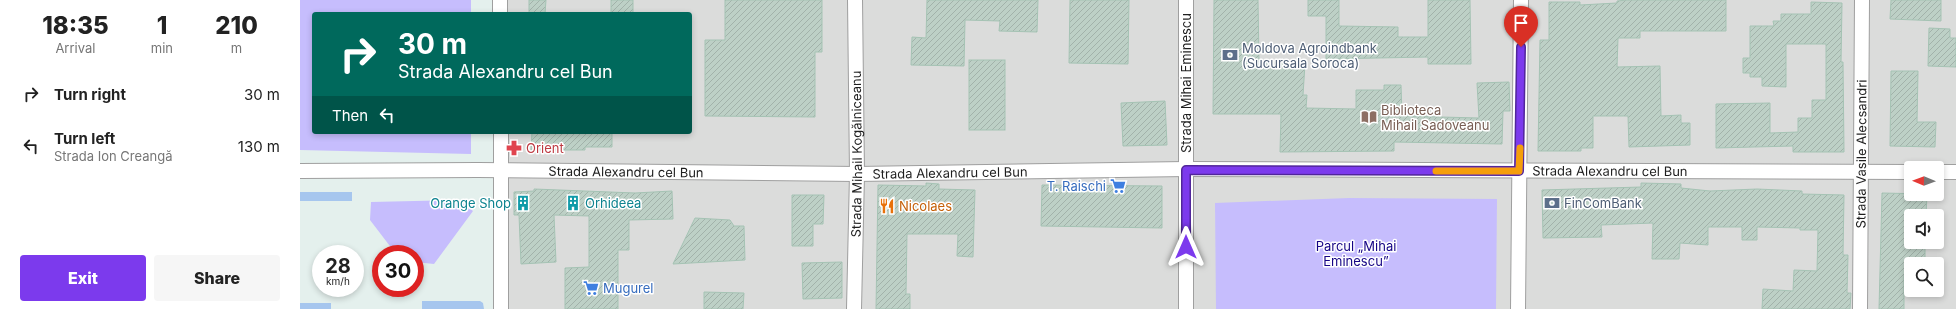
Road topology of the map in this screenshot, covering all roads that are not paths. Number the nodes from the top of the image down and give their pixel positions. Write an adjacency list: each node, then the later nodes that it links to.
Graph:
1 (500, 0): 6 (street)
2 (855, 0): 16 (street, Strada Mihail Kogălniceanu)
3 (1186, 0): 9 (street, Strada Mihai Eminescu)
4 (1521, 0): 10 (street)
5 (1862, 0): 12 (street, Strada Vasile Alecsandri)
6 (500, 12)
7 (501, 134): 8 (street)
8 (502, 170): 11 (street, Strada Alexandru cel Bun); 16 (street, Strada Alexandru cel Bun); 17 (street)
9 (1186, 170): 10 (street, Strada Alexandru cel Bun); 16 (street, Strada Alexandru cel Bun); 19 (street, Strada Mihai Eminescu)
10 (1519, 171): 12 (street, Strada Alexandru cel Bun); 20 (street)
11 (300, 172)
12 (1862, 172): 13 (street, Strada Alexandru cel Bun); 21 (street, Strada Vasile Alecsandri)
13 (1904, 172)
14 (1944, 172): 15 (street)
15 (1956, 172)
16 (857, 174): 18 (street, Strada Mihail Kogălniceanu)
17 (501, 309)
18 (854, 309)
19 (1186, 309)
20 (1518, 309)
21 (1860, 309)

